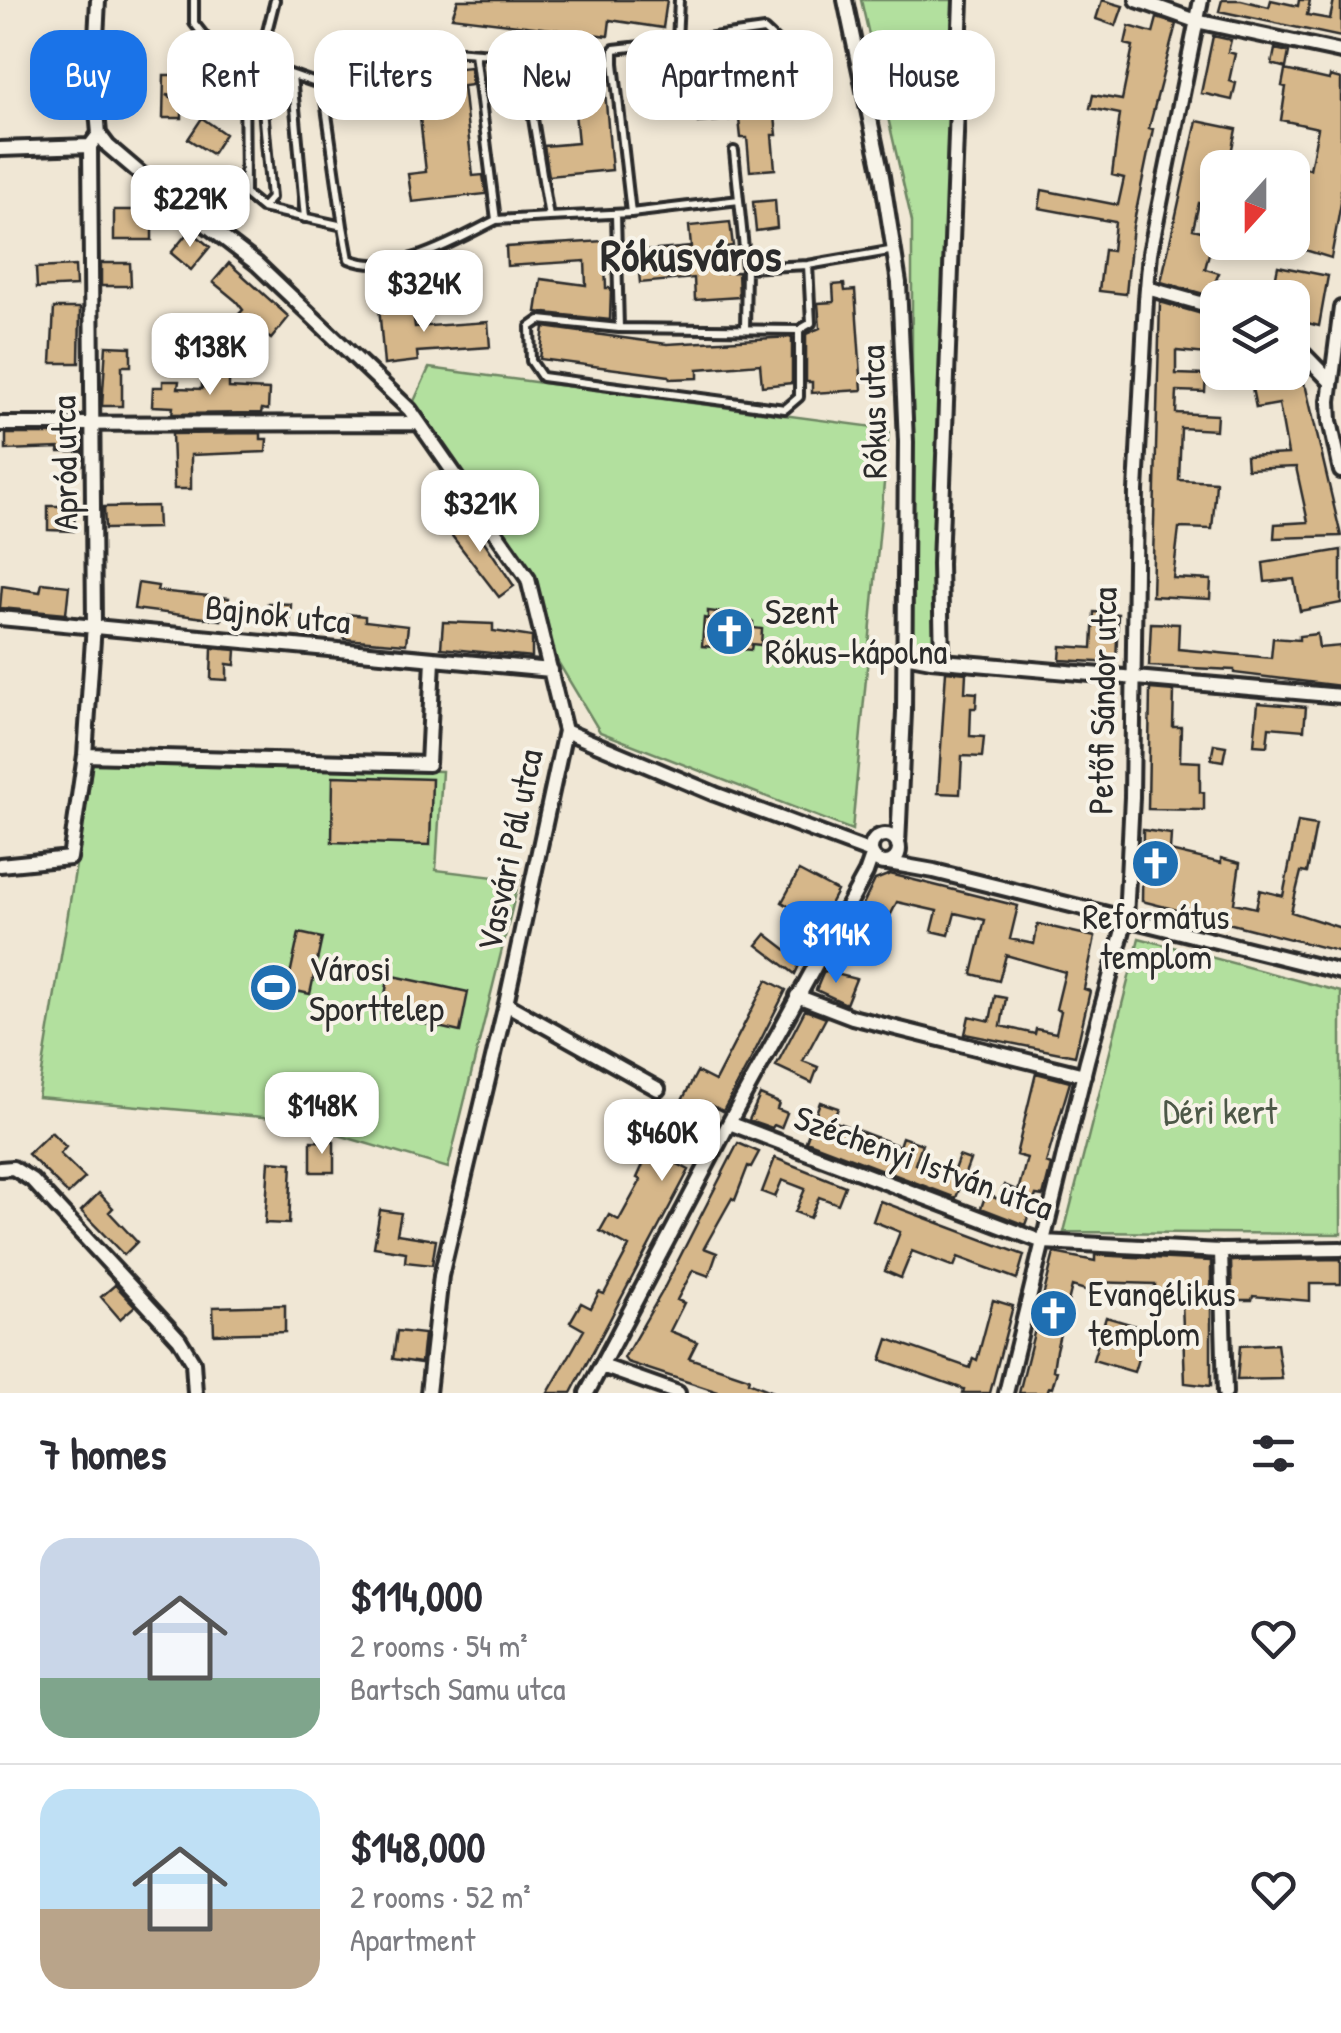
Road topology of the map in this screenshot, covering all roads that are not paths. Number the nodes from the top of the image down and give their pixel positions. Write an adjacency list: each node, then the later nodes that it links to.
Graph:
1 (98, 0): 25 (street, Apród utca)
2 (194, 0): 10 (lane)
3 (274, 0): 11 (lane)
4 (679, 0): 12 (lane)
5 (845, 0): 36 (street, Rókus utca)
6 (961, 0): 55 (street, Rókus utca)
7 (1136, 0): 9 (street)
8 (1202, 0): 9 (street, Petőfi Sándor utca)
9 (1196, 21): 15 (street); 39 (street, Petőfi Sándor utca)
10 (199, 30)
11 (267, 30)
12 (678, 30)
13 (626, 48): 19 (lane)
14 (467, 52): 16 (lane)
15 (1341, 52)
16 (474, 53): 17 (lane); 34 (lane)
17 (487, 54)
18 (606, 62): 19 (lane)
19 (614, 63): 30 (lane)
20 (294, 97): 32 (lane)
21 (244, 120): 29 (lane)
22 (264, 120): 29 (lane)
23 (328, 120): 35 (lane)
24 (533, 120): 33 (lane)
25 (94, 140): 26 (street); 47 (street, Apród utca); 48 (street, Vasvári Pál utca)
26 (0, 148)
27 (734, 151): 28 (lane)
28 (739, 200): 30 (lane); 38 (lane)
29 (262, 208): 32 (lane)
30 (631, 213): 31 (lane)
31 (616, 214): 33 (lane); 42 (lane)
32 (305, 218): 35 (lane)
33 (549, 218): 34 (lane)
34 (496, 220): 35 (lane)
35 (344, 226)
36 (896, 250): 37 (lane); 53 (street, Rókus utca)
37 (808, 265): 38 (lane); 44 (lane)
38 (746, 268): 43 (lane)
39 (1147, 288): 40 (street); 57 (street, Petőfi Sándor utca)
40 (1200, 303)
41 (1341, 308): 46 (street)
42 (619, 328): 43 (lane); 44 (lane)
43 (746, 329): 44 (lane)
44 (799, 330)
45 (1310, 360): 46 (street)
46 (1330, 381): 50 (street)
47 (94, 422): 48 (street); 49 (street); 52 (street, Apród utca)
48 (419, 423): 56 (street, Vasvári Pál utca)
49 (0, 424)
50 (1341, 471)
51 (0, 618): 52 (street, Bajnok utca)
52 (94, 625): 54 (street, Bajnok utca); 60 (street, Apród utca)
53 (904, 655): 55 (street); 61 (street, Rókus utca)
54 (433, 660): 56 (street, Bajnok utca); 60 (street)
55 (942, 661): 57 (street)
56 (550, 670): 59 (street, Vasvári Pál utca)
57 (1133, 676): 58 (street); 66 (street, Petőfi Sándor utca)
58 (1341, 696)
59 (565, 731): 63 (street); 69 (street, Vasvári Pál utca)
60 (85, 756): 64 (street, Apród utca)
61 (898, 827): 62 (street, Rókus utca); 63 (street)
62 (899, 847): 63 (street); 63 (street); 65 (street)
63 (879, 852): 65 (street); 68 (street)
64 (0, 865)
65 (934, 871): 66 (street)
66 (1126, 919): 67 (street); 70 (street, Petőfi Sándor utca)
67 (1341, 972)
68 (798, 996): 70 (street); 72 (street)
69 (506, 1004): 71 (street); 79 (street, Vasvári Pál utca)
70 (1084, 1074): 74 (street, Petőfi Sándor utca)
71 (658, 1089)
72 (729, 1123): 74 (street, Széchenyi István utca); 77 (street)
73 (0, 1169): 78 (street)
74 (1043, 1242): 76 (street, Széchenyi István utca); 82 (street, Petőfi Sándor utca)
75 (1341, 1250): 76 (street, Széchenyi István utca)
76 (1222, 1251): 83 (street)
77 (602, 1366): 80 (street); 81 (street)
78 (195, 1393)
79 (428, 1393)
80 (587, 1393)
81 (678, 1393)
82 (1006, 1393)
83 (1224, 1393)

